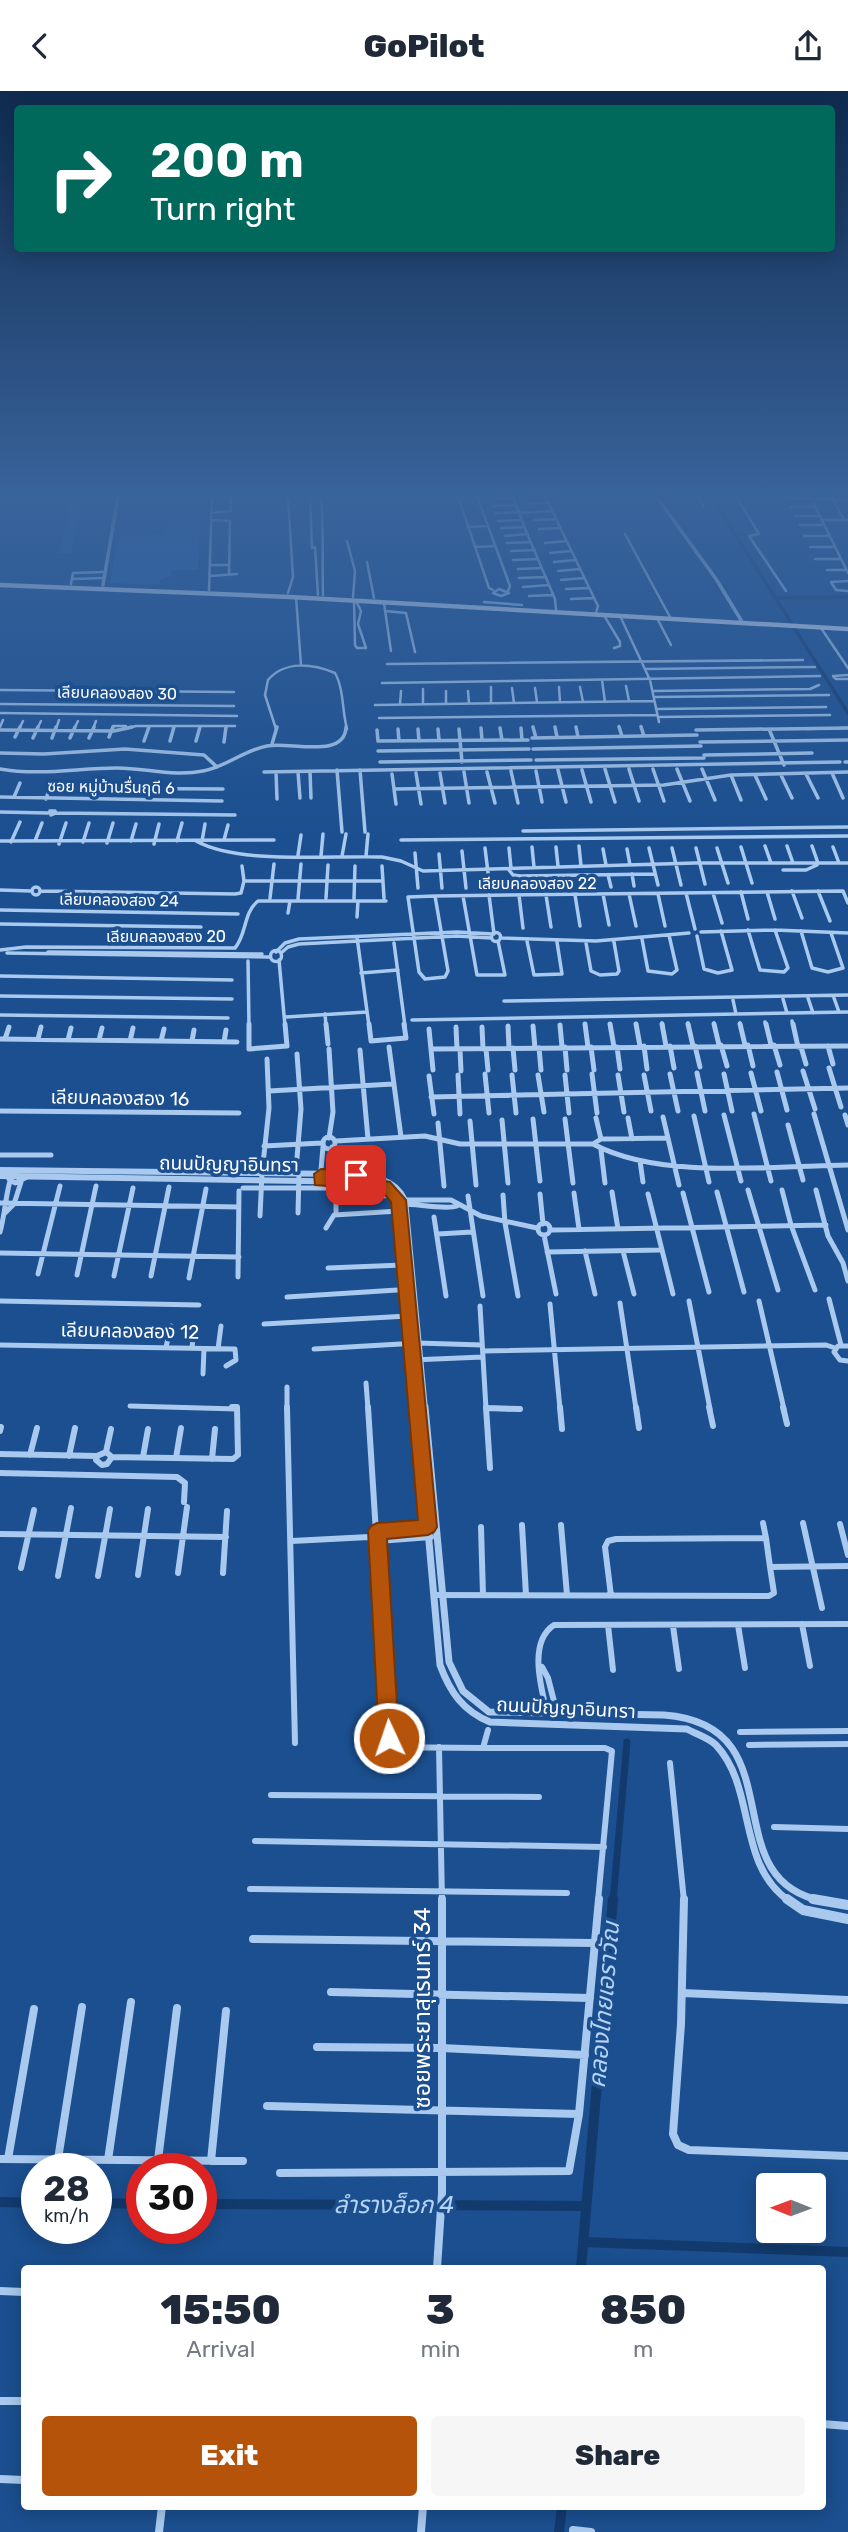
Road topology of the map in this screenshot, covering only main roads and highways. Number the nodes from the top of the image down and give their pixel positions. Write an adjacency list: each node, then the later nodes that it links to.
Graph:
1 (506, 610): 3 (main road)
2 (555, 610): 3 (main road)
3 (595, 615): 4 (main road); 4 (main road)
4 (622, 616): 5 (main road); 5 (main road)
5 (782, 624): 6 (main road)
6 (805, 625): 7 (main road); 7 (main road)
7 (848, 627)

